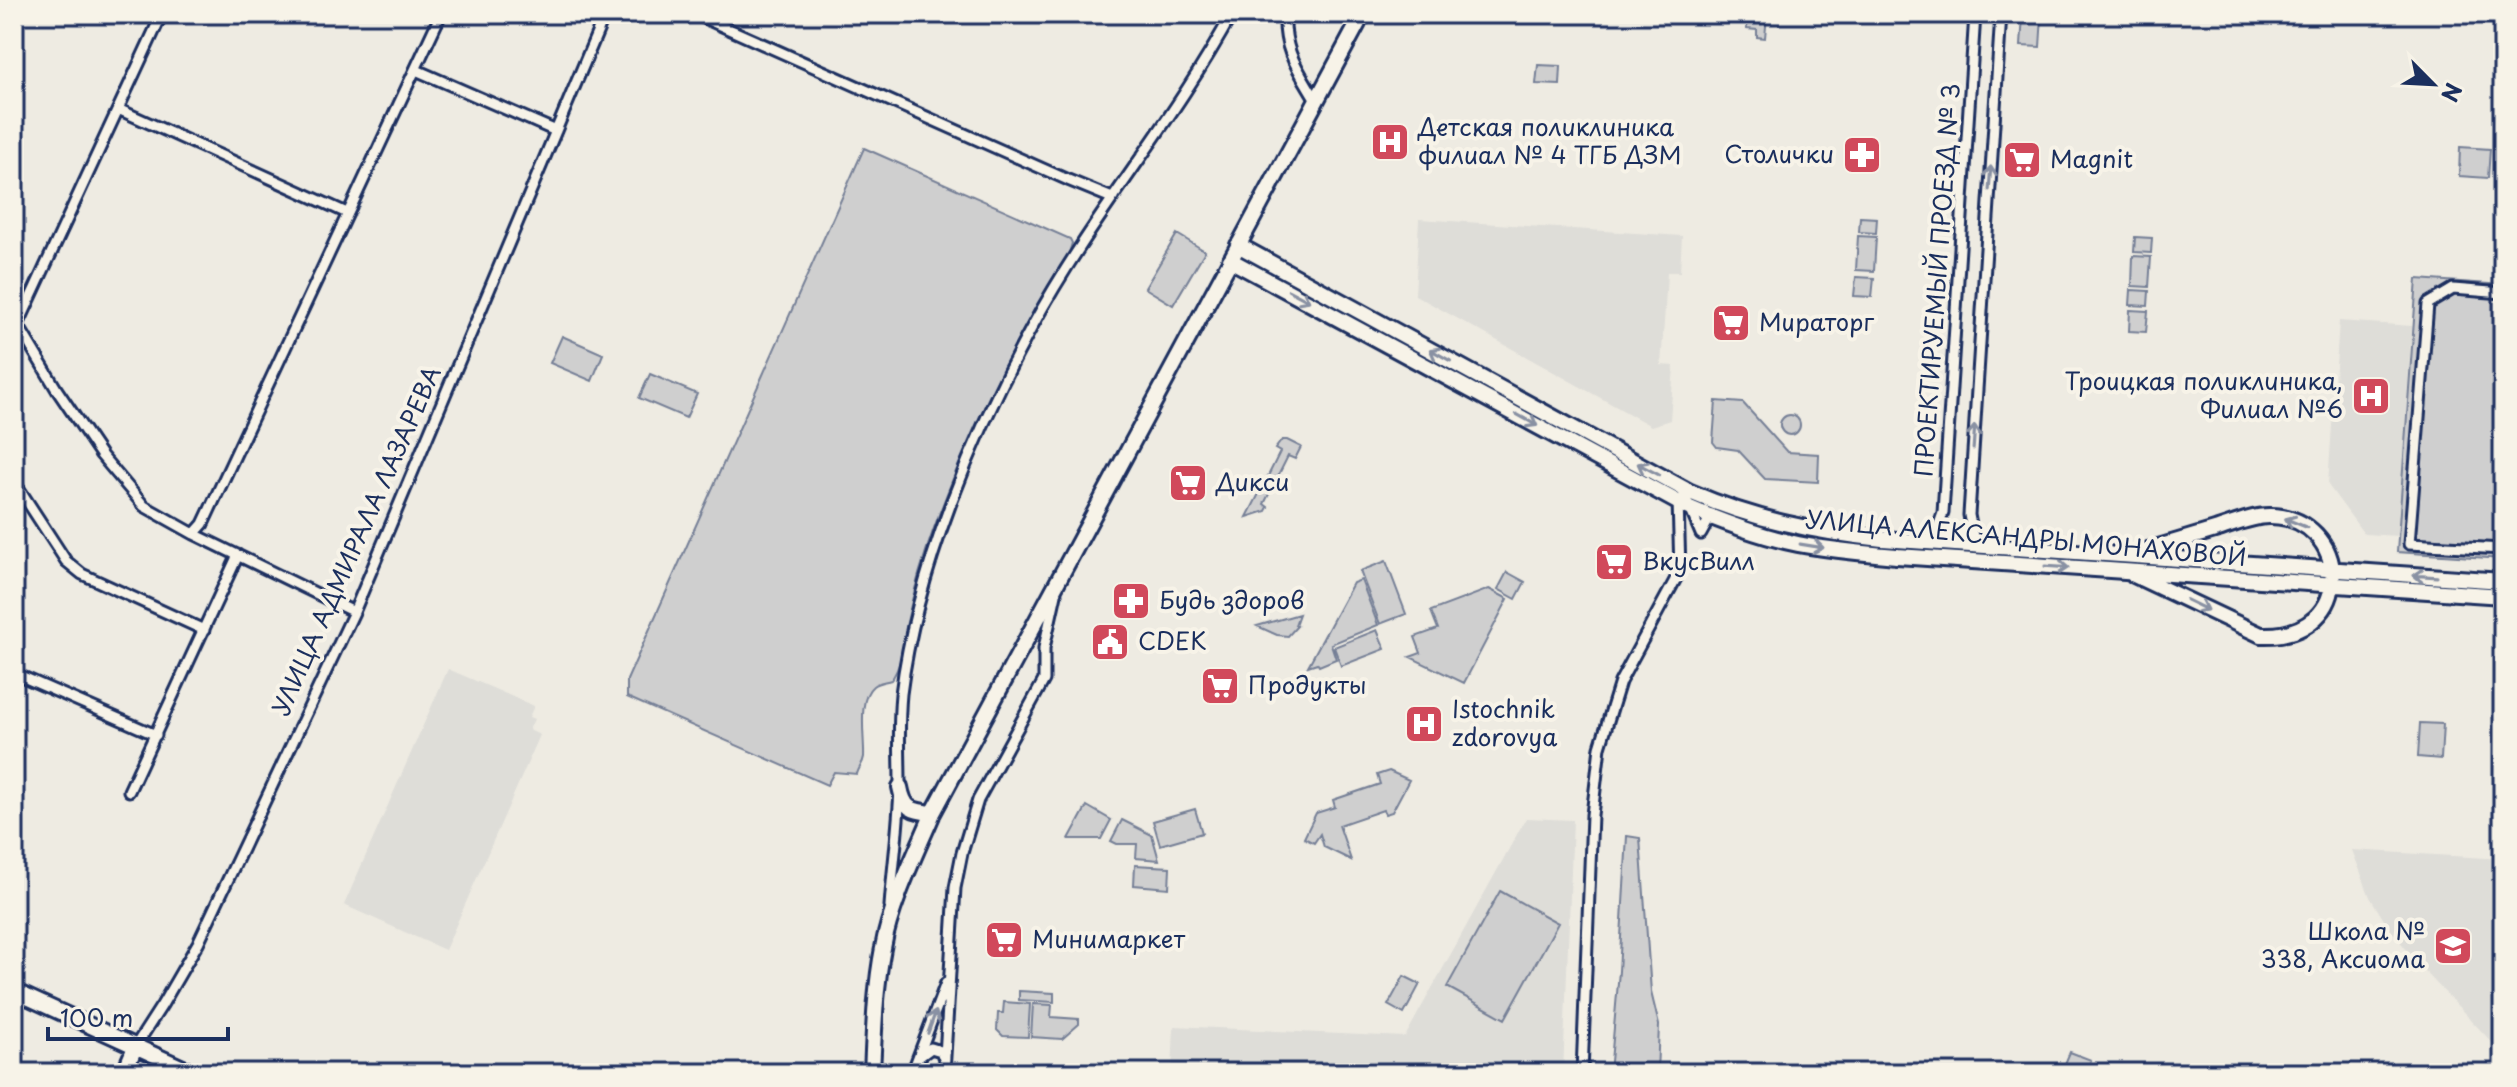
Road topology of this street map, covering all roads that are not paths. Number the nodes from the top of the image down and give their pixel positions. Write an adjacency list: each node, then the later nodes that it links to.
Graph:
1 (162, 14): 12 (street)
2 (441, 14): 10 (street)
3 (605, 14): 13 (street, УЛИЦА АДМИРАЛА ЛАЗАРЕВА)
4 (695, 14): 14 (street)
5 (1232, 14): 14 (street)
6 (1285, 14): 11 (street)
7 (1363, 14): 11 (main road)
8 (1975, 14): 23 (street, ПРОЕКТИРУЕМЫЙ ПРОЕЗД № 3)
9 (2001, 14): 24 (street, ПРОЕКТИРУЕМЫЙ ПРОЕЗД № 3, one-way to 9)
10 (416, 70): 13 (street); 15 (street)
11 (1316, 100): 16 (main road)
12 (118, 109): 15 (street); 19 (street)
13 (556, 131): 32 (street, УЛИЦА АДМИРАЛА ЛАЗАРЕВА)
14 (1112, 198): 36 (street)
15 (347, 213): 22 (street)
16 (1238, 245): 17 (main road); 21 (main road, УЛИЦА АЛЕКСАНДРЫ МОНАХОВОЙ, one-way to 16)
17 (1230, 260): 21 (main road, УЛИЦА АЛЕКСАНДРЫ МОНАХОВОЙ, one-way to 21); 27 (main road)
18 (2503, 293): 25 (street)
19 (16, 324): 22 (street)
20 (14, 481): 33 (street)
21 (1714, 510): 23 (main road, УЛИЦА АЛЕКСАНДРЫ МОНАХОВОЙ); 28 (main road, УЛИЦА АЛЕКСАНДРЫ МОНАХОВОЙ, one-way to 28); 50 (street)
22 (194, 534): 26 (street)
23 (1927, 543): 24 (main road, УЛИЦА АЛЕКСАНДРЫ МОНАХОВОЙ)
24 (1989, 547): 28 (main road, УЛИЦА АЛЕКСАНДРЫ МОНАХОВОЙ)
25 (2503, 549)
26 (238, 555): 32 (street); 33 (street)
27 (1066, 564): 38 (main road); 40 (street)
28 (2127, 564): 29 (main road, УЛИЦА АЛЕКСАНДРЫ МОНАХОВОЙ); 29 (main road, one-way to 28); 29 (main road, one-way to 29)
29 (2332, 577): 30 (main road, УЛИЦА АЛЕКСАНДРЫ МОНАХОВОЙ, one-way to 29); 31 (main road, УЛИЦА АЛЕКСАНДРЫ МОНАХОВОЙ)
30 (2503, 581)
31 (2503, 596)
32 (354, 612): 42 (street, УЛИЦА АДМИРАЛА ЛАЗАРЕВА)
33 (204, 630): 35 (street)
34 (14, 673): 35 (street)
35 (156, 735): 37 (street)
36 (900, 787): 38 (main road); 39 (street)
37 (129, 791)
38 (933, 813): 39 (main road)
39 (888, 929): 47 (main road)
40 (950, 971): 43 (street, one-way to 40); 44 (street)
41 (14, 991): 42 (main road)
42 (135, 1047): 45 (main road, УЛИЦА АДМИРАЛА ЛАЗАРЕВА); 46 (main road)
43 (920, 1056): 44 (street); 48 (street)
44 (944, 1060): 49 (street)
45 (124, 1073)
46 (194, 1073)
47 (872, 1073)
48 (912, 1073)
49 (944, 1073)
50 (1582, 1073)

